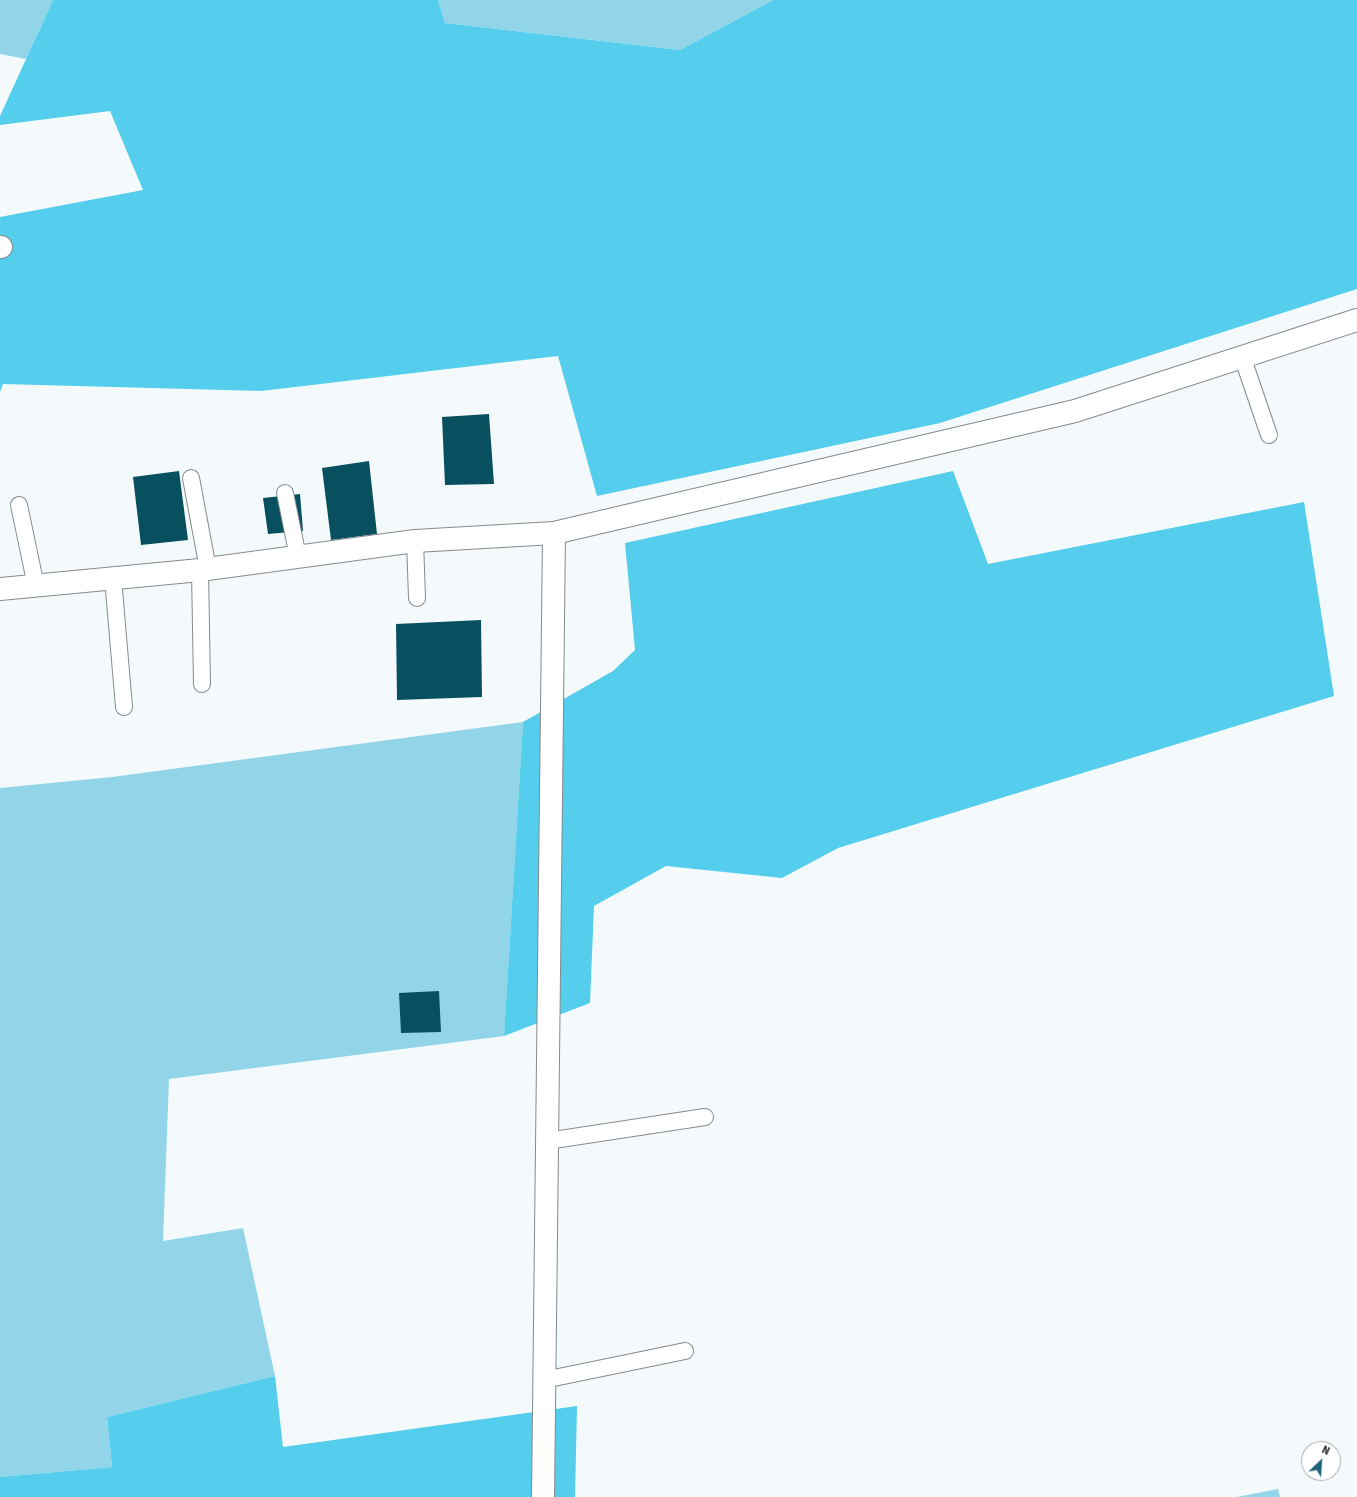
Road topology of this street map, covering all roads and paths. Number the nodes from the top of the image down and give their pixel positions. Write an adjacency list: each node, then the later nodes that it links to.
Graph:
1 (1357, 320): 2 (street)
2 (1242, 356): 3 (lane); 7 (street)
3 (1269, 435)
4 (191, 478): 10 (lane)
5 (285, 493): 9 (lane)
6 (19, 505): 12 (lane)
7 (554, 533): 8 (street); 18 (street)
8 (415, 542): 9 (street); 14 (lane)
9 (298, 557): 10 (street)
10 (204, 570): 11 (street); 15 (lane)
11 (112, 578): 12 (street); 16 (lane)
12 (36, 586): 13 (street)
13 (0, 589)
14 (417, 598)
15 (202, 684)
16 (124, 707)
17 (705, 1117): 18 (lane)
18 (547, 1141): 20 (street)
19 (685, 1351): 20 (lane)
20 (544, 1380): 21 (street)
21 (543, 1497)

